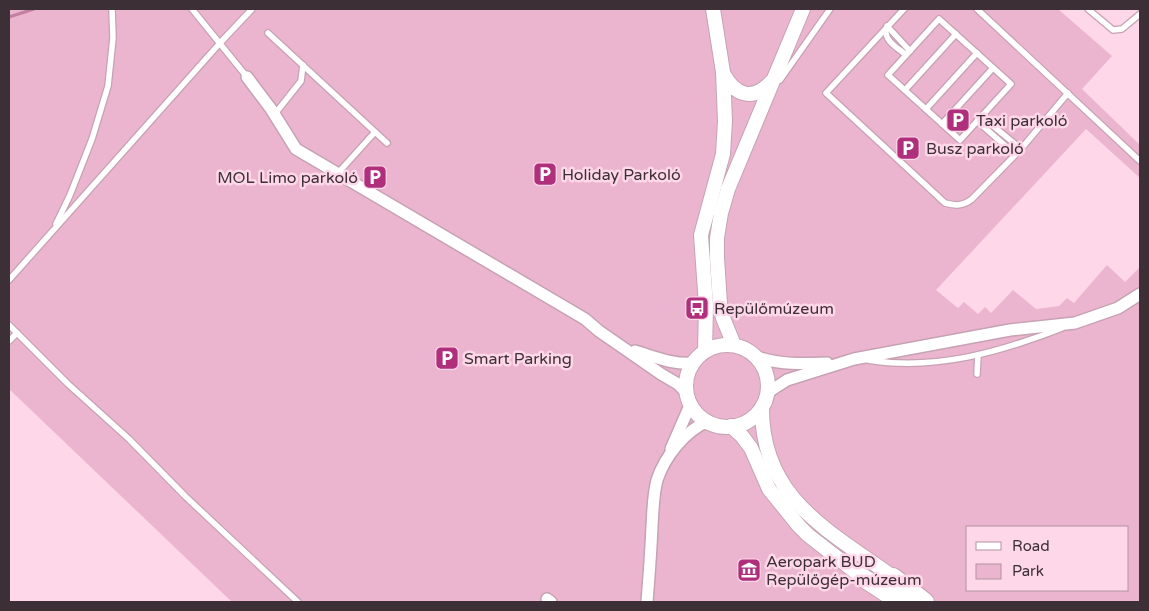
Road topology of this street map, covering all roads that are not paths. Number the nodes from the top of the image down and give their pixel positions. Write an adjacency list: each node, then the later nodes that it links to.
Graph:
1 (112, 9): 34 (lane)
2 (192, 9): 14 (lane)
3 (252, 9): 14 (lane)
4 (713, 9): 19 (street)
5 (803, 9): 21 (street)
6 (830, 9): 24 (lane)
7 (904, 9): 11 (lane)
8 (977, 9): 23 (lane)
9 (1088, 9): 10 (lane)
10 (1140, 14)
11 (887, 26): 15 (lane); 31 (lane)
12 (268, 33): 17 (lane)
13 (956, 34): 15 (lane); 16 (lane); 22 (lane)
14 (220, 43): 20 (lane); 34 (lane)
15 (908, 53): 22 (lane)
16 (977, 53): 18 (lane); 25 (lane)
17 (303, 65): 26 (lane); 29 (lane)
18 (993, 68): 27 (lane); 28 (lane)
19 (723, 72): 21 (street); 43 (street)
20 (247, 77): 26 (street)
21 (776, 77): 24 (street)
22 (905, 90): 25 (lane)
23 (1068, 93): 31 (lane); 32 (lane)
24 (765, 100): 41 (street)
25 (926, 109): 28 (lane)
26 (274, 115): 33 (street)
27 (979, 119): 28 (lane); 31 (lane)
28 (942, 124)
29 (375, 132): 30 (lane); 33 (lane)
30 (387, 143)
31 (1021, 149)
32 (1140, 161)
33 (338, 172): 42 (street)
34 (53, 231): 35 (lane)
35 (9, 280)
36 (1140, 294): 37 (street)
37 (1075, 323): 44 (lane); 46 (street)
38 (9, 326): 39 (lane)
39 (17, 333): 40 (lane); 58 (lane)
40 (9, 341)
41 (734, 346): 43 (street); 45 (street)
42 (624, 347): 48 (street); 51 (street)
43 (705, 351): 48 (street)
44 (978, 355): 46 (lane); 49 (lane)
45 (757, 357): 47 (street); 50 (street)
46 (854, 359): 47 (street)
47 (841, 362): 50 (street)
48 (694, 363): 51 (street)
49 (977, 374)
50 (767, 393): 52 (street)
51 (689, 398): 53 (street); 55 (street)
52 (762, 407): 54 (street); 57 (street)
53 (708, 421): 54 (street); 55 (street)
54 (731, 426): 56 (street)
55 (668, 458): 59 (street)
56 (862, 576): 60 (highway); 61 (highway)
57 (893, 577): 62 (highway)
58 (298, 602)
59 (647, 602)
60 (893, 602)
61 (900, 602)
62 (925, 602)

